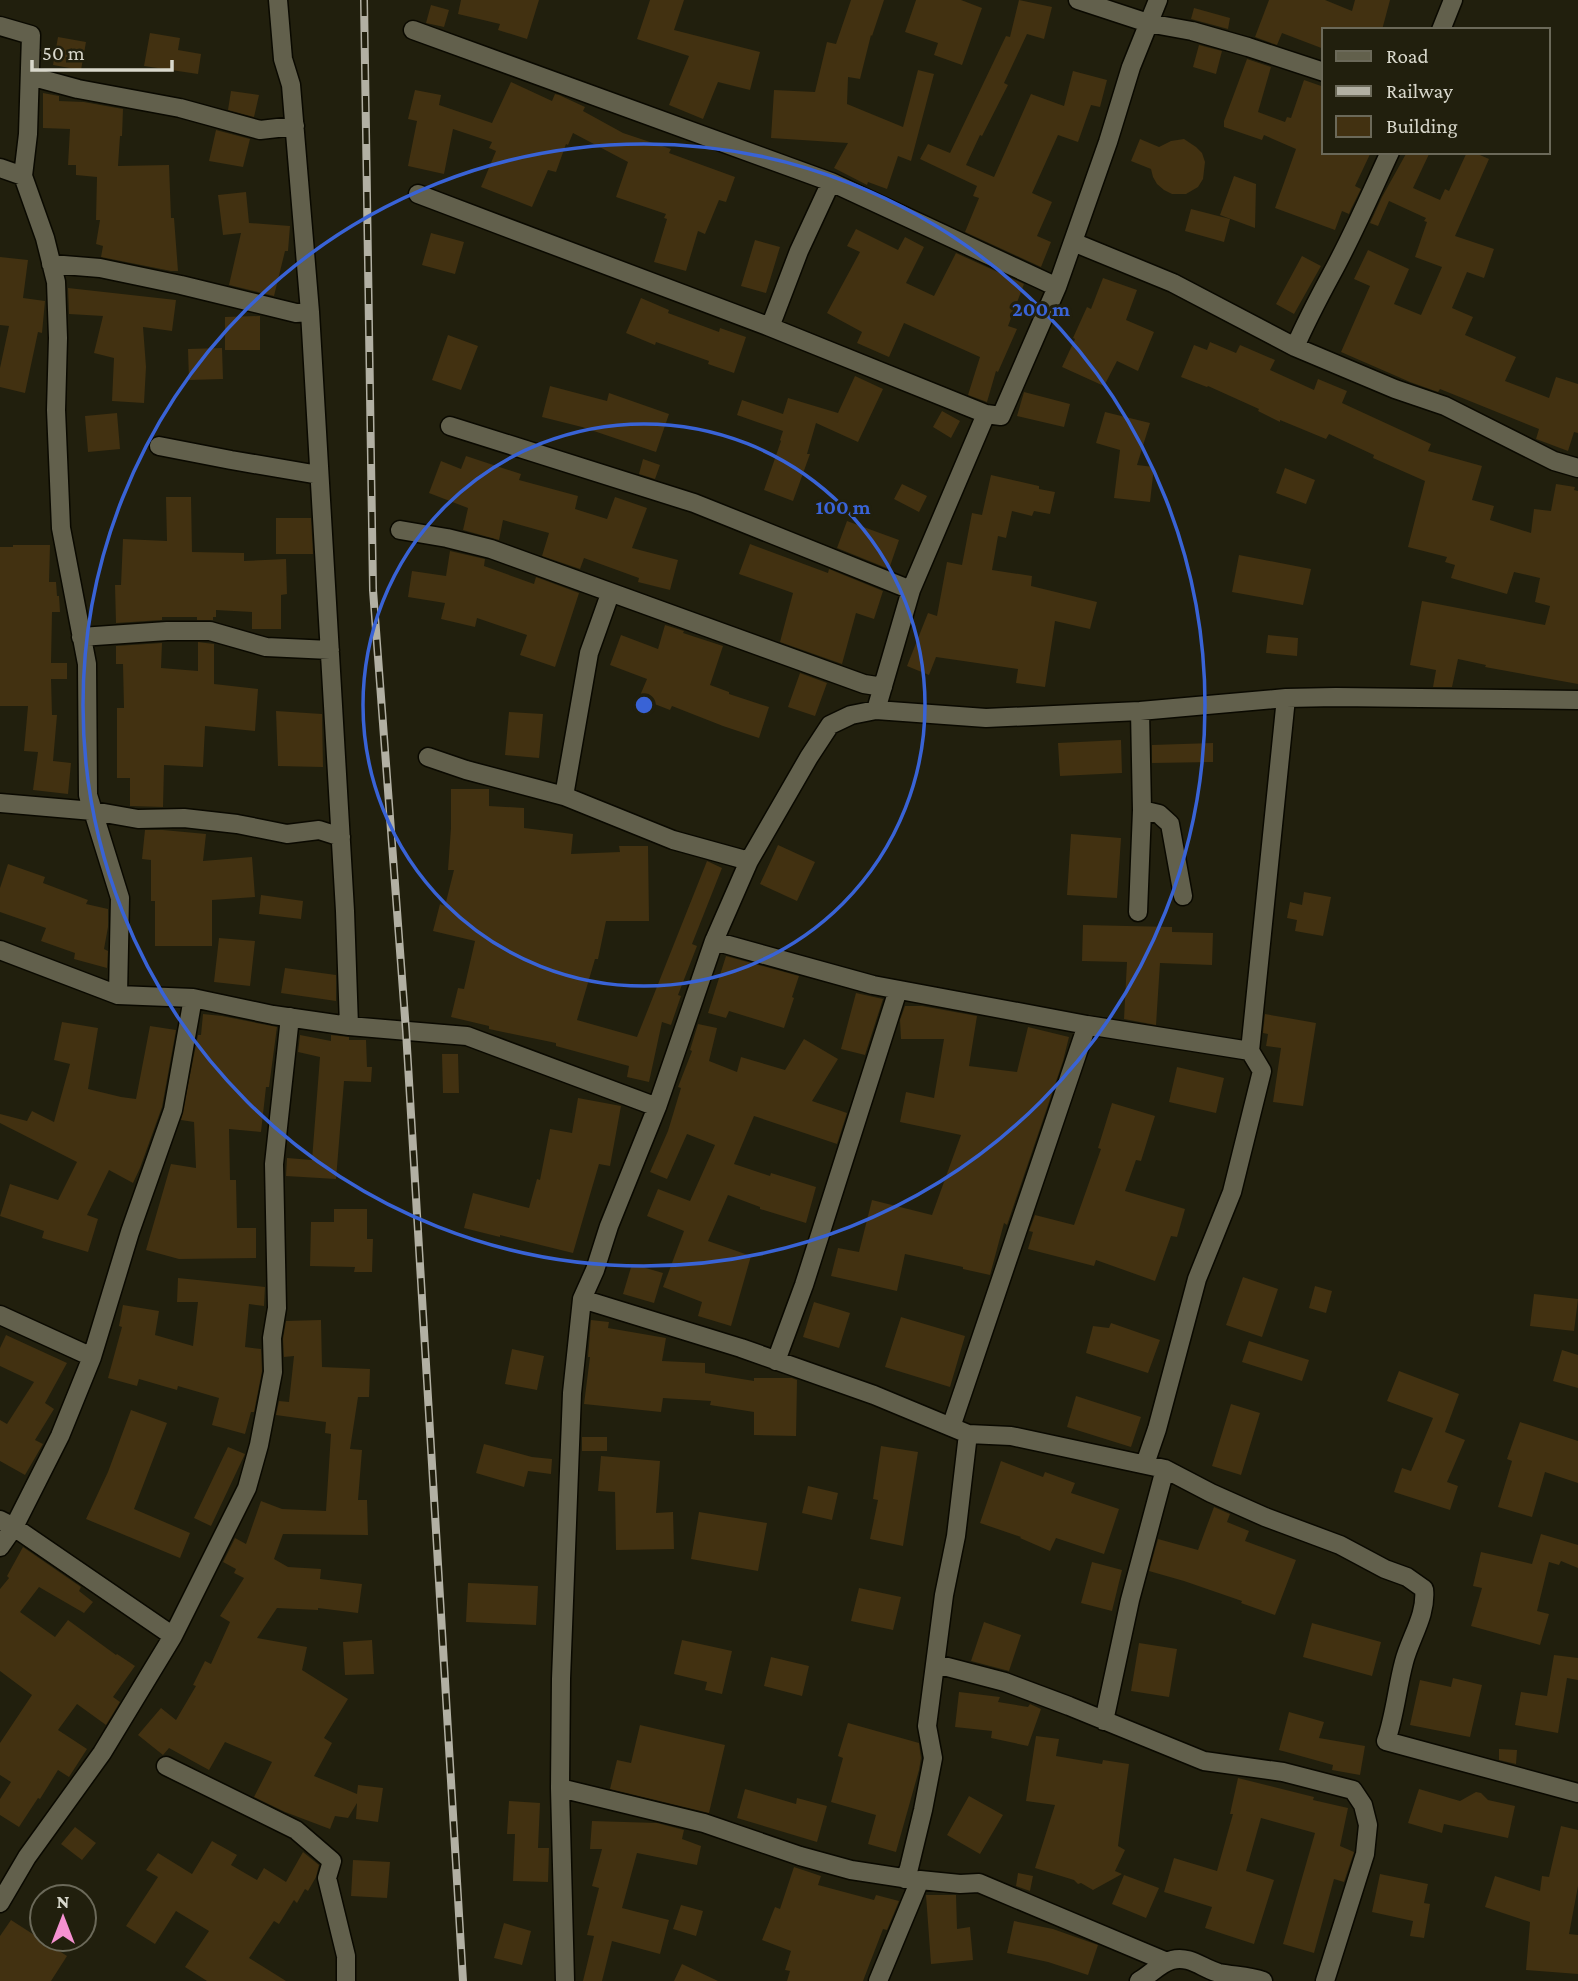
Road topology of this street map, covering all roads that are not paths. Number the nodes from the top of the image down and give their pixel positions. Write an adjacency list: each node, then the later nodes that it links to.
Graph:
1 (278, 0): 11 (street)
2 (1078, 0): 5 (street)
3 (1158, 0): 5 (street)
4 (1453, 0): 7 (street)
5 (1148, 23): 9 (street); 17 (street)
6 (0, 26): 10 (street)
7 (1442, 28)
8 (413, 30): 15 (street)
9 (1322, 71)
10 (30, 76): 11 (street); 14 (street)
11 (295, 126): 20 (street)
12 (1389, 154): 22 (street)
13 (0, 168): 14 (street)
14 (23, 176): 18 (street)
15 (831, 182): 19 (street); 21 (street)
16 (418, 194): 21 (street)
17 (1073, 242): 19 (street); 22 (street)
18 (51, 264): 20 (street); 31 (street)
19 (1057, 286): 23 (street)
20 (310, 312): 27 (street)
21 (770, 327): 23 (street)
22 (1295, 347): 26 (street)
23 (986, 414): 29 (street)
24 (450, 426): 29 (street)
25 (159, 446): 27 (street)
26 (1578, 468)
27 (320, 475): 32 (street)
28 (400, 530): 30 (street)
29 (911, 590): 33 (street)
30 (611, 594): 33 (street); 39 (street)
31 (81, 636): 32 (street); 42 (street)
32 (330, 650): 43 (street)
33 (883, 687): 36 (street)
34 (1286, 698): 35 (street); 37 (street); 55 (street)
35 (1578, 700)
36 (876, 710): 37 (street); 44 (street)
37 (1140, 711): 41 (street)
38 (428, 757): 39 (street)
39 (564, 796): 44 (street)
40 (0, 803): 42 (street)
41 (1142, 810): 45 (street); 46 (street)
42 (93, 811): 43 (street); 50 (street)
43 (341, 837): 54 (street)
44 (749, 861): 47 (street)
45 (1183, 897)
46 (1138, 912)
47 (714, 941): 49 (street); 56 (street)
48 (0, 950): 50 (street)
49 (898, 990): 53 (street); 60 (street)
50 (118, 995): 51 (street)
51 (192, 998): 52 (street); 59 (street)
52 (289, 1017): 54 (street); 66 (street)
53 (1087, 1025): 55 (street); 61 (street)
54 (349, 1026): 56 (street)
55 (1250, 1051): 62 (street)
56 (657, 1107): 57 (street)
57 (582, 1299): 60 (street); 70 (street)
58 (0, 1315): 59 (street)
59 (92, 1357): 64 (street)
60 (776, 1361): 61 (street)
61 (959, 1430): 62 (street); 67 (street)
62 (1145, 1464): 63 (street)
63 (1165, 1469): 68 (street); 71 (street)
64 (7, 1523): 65 (street); 66 (street)
65 (0, 1547)
66 (173, 1636): 73 (street)
67 (936, 1664): 68 (street); 72 (street)
68 (1104, 1720): 80 (street)
69 (166, 1766): 75 (street)
70 (559, 1788): 72 (street); 76 (street)
71 (1578, 1793)
72 (912, 1880): 74 (street); 77 (street)
73 (0, 1903)
74 (1167, 1962): 78 (street); 79 (street)
75 (346, 1981)
76 (565, 1981)
77 (878, 1981)
78 (1139, 1981)
79 (1263, 1981)
80 (1325, 1981)

